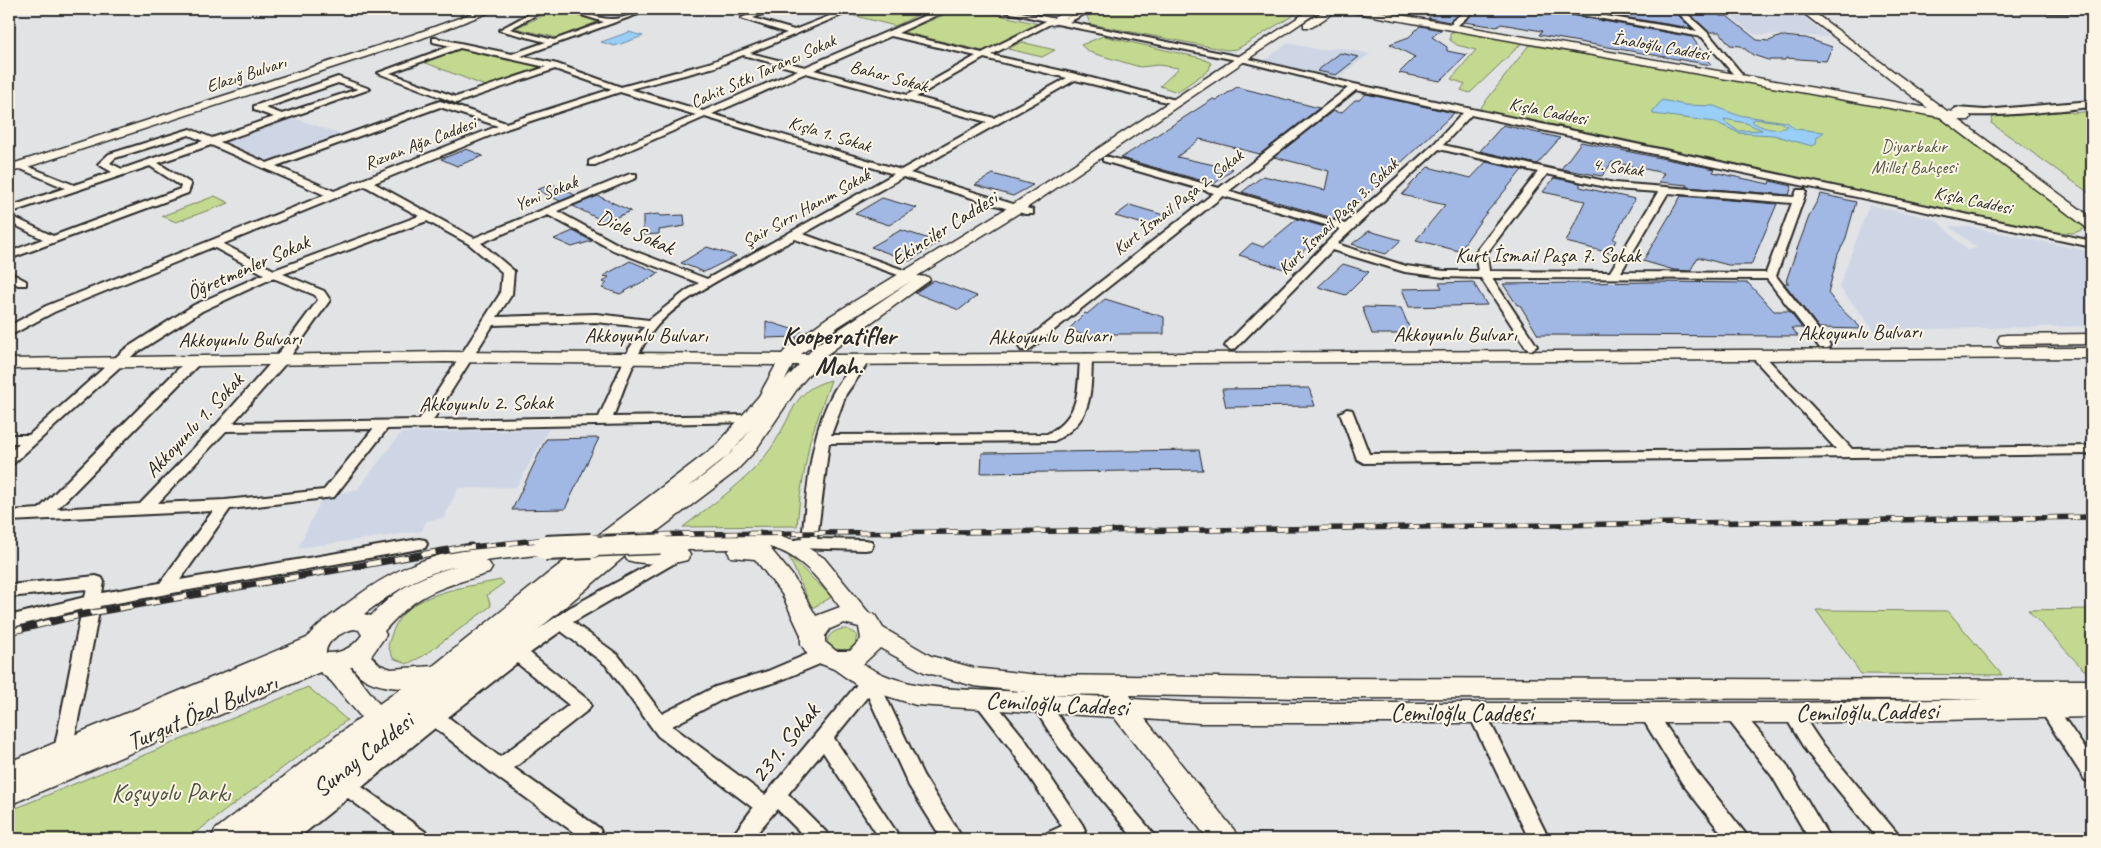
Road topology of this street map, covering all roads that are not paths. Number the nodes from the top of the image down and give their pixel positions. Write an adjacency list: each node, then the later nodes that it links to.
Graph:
1 (475, 9): 59 (main road, Elazığ Bulvarı)
2 (493, 9): 59 (main road, Elazığ Bulvarı)
3 (543, 9): 31 (street)
4 (565, 9): 23 (street)
5 (650, 9): 23 (street)
6 (762, 9): 27 (street)
7 (853, 9): 27 (street, Rızvan Ağa Caddesi)
8 (946, 9): 28 (street, Cahit Sıtkı Tarancı Sokak)
9 (1091, 9): 22 (street)
10 (1315, 9): 37 (main road, Ekinciler Caddesi)
11 (1334, 9): 37 (main road, Ekinciler Caddesi)
12 (1351, 9): 48 (main road, İnaloğlu Caddesi)
13 (1375, 9): 25 (main road, İnaloğlu Caddesi)
14 (1472, 9): 25 (street)
15 (1552, 9): 29 (street)
16 (1678, 9): 29 (street)
17 (1803, 9): 48 (main road)
18 (1820, 9): 50 (main road)
19 (2008, 9): 21 (street)
20 (994, 10): 24 (street)
21 (2092, 11)
22 (1078, 12): 24 (main road); 26 (street)
23 (612, 22): 31 (street)
24 (1056, 23): 26 (street); 34 (street); 35 (street)
25 (1455, 23): 40 (main road, İnaloğlu Caddesi)
26 (1086, 26): 35 (street)
27 (792, 32): 33 (street, Rızvan Ağa Caddesi)
28 (889, 33): 34 (street); 39 (street, Cahit Sıtkı Tarancı Sokak)
29 (1705, 35): 40 (street)
30 (436, 40): 32 (street, Kışla 1. Sokak)
31 (554, 42): 36 (street)
32 (460, 45): 36 (street, Kışla 1. Sokak); 38 (street)
33 (743, 53): 39 (street, Bahar Sokak); 43 (street, Rızvan Ağa Caddesi)
34 (984, 55): 41 (street); 44 (street)
35 (1212, 55): 37 (street); 37 (street); 37 (street)
36 (511, 57): 38 (street, Kışla 1. Sokak)
37 (1242, 61): 42 (street, Kışla Caddesi); 45 (main road, Ekinciler Caddesi); 56 (main road, Ekinciler Caddesi)
38 (554, 66): 43 (street, Kışla 1. Sokak)
39 (806, 70): 44 (street, Bahar Sokak); 49 (street, Cahit Sıtkı Tarancı Sokak)
40 (1738, 74): 48 (main road, İnaloğlu Caddesi)
41 (1076, 76): 45 (street); 52 (street, Şair Sırrı Hanım Sokak)
42 (1354, 87): 47 (street, Kışla Caddesi); 69 (street, Kurt İsmail Paşa 2. Sokak)
43 (620, 89): 49 (street, Kışla 1. Sokak); 53 (street, Rızvan Ağa Caddesi)
44 (908, 98): 52 (street, Bahar Sokak)
45 (1178, 102): 75 (main road, Ekinciler Caddesi)
46 (2092, 104): 50 (street)
47 (1470, 112): 55 (street, Kurt İsmail Paşa 3. Sokak); 66 (street, Kışla Caddesi)
48 (1939, 112): 50 (main road, İnaloğlu Caddesi); 80 (main road)
49 (706, 114): 58 (street, Cahit Sıtkı Tarancı Sokak); 63 (street, Kışla 1. Sokak)
50 (1960, 114): 76 (main road)
51 (281, 117): 51 (street); 54 (street)
52 (997, 122): 63 (street, Şair Sırrı Hanım Sokak)
53 (506, 126): 60 (street); 65 (street, Rızvan Ağa Caddesi)
54 (211, 142): 57 (street); 60 (street); 62 (street)
55 (1437, 146): 61 (street, 4. Sokak); 81 (street, Kurt İsmail Paşa 3. Sokak)
56 (1106, 159): 69 (street); 75 (main road, Ekinciler Caddesi)
57 (151, 162): 62 (street); 85 (street)
58 (592, 163)
59 (12, 165): 67 (street)
60 (266, 166): 70 (street)
61 (1545, 170): 68 (street, 4. Sokak); 93 (street)
62 (121, 172): 67 (street)
63 (906, 173): 75 (street, Kışla 1. Sokak); 84 (street, Şair Sırrı Hanım Sokak)
64 (633, 176): 77 (street, Yeni Sokak)
65 (365, 182): 70 (street, Rızvan Ağa Caddesi); 78 (street)
66 (1805, 183): 72 (street); 82 (street, Kışla Caddesi)
67 (74, 188): 73 (street)
68 (1665, 189): 72 (street, 4. Sokak); 91 (street)
69 (1221, 190): 81 (street); 104 (street, Kurt İsmail Paşa 2. Sokak)
70 (332, 194): 87 (street, Rızvan Ağa Caddesi)
71 (9, 198): 73 (street)
72 (1798, 200): 96 (street)
73 (23, 205): 74 (street)
74 (9, 210)
75 (1023, 210): 94 (main road, Ekinciler Caddesi); 112 (main road, Ekinciler Caddesi)
76 (2092, 210)
77 (549, 211): 86 (street, Yeni Sokak); 98 (street, Dicle Sokak)
78 (427, 217): 86 (street); 92 (street, Öğretmenler Sokak)
79 (9, 218): 85 (street)
80 (2092, 225)
81 (1348, 228): 89 (street, Kurt İsmail Paşa 3. Sokak)
82 (2039, 232): 83 (street); 88 (street, Kışla Caddesi)
83 (2092, 233)
84 (795, 235): 94 (street); 98 (street, Şair Sırrı Hanım Sokak)
85 (53, 240): 90 (street)
86 (473, 242): 99 (street)
87 (213, 244): 92 (street, Akkoyunlu 1. Sokak); 101 (street, Rızvan Ağa Caddesi)
88 (2092, 244)
89 (1331, 246): 93 (street, Kurt İsmail Paşa 7. Sokak); 105 (street, Kurt İsmail Paşa 3. Sokak)
90 (9, 256)
91 (1615, 273): 93 (street, Kurt İsmail Paşa 7. Sokak); 96 (street, Kurt İsmail Paşa 7. Sokak)
92 (274, 274): 113 (street, Akkoyunlu 1. Sokak); 115 (street, Öğretmenler Sokak)
93 (1484, 274): 106 (street)
94 (908, 275): 111 (main road, Ekinciler Caddesi)
95 (9, 276): 97 (street)
96 (1770, 276): 103 (street)
97 (22, 283)
98 (708, 283): 100 (street, Şair Sırrı Hanım Sokak)
99 (490, 321): 100 (street); 107 (street)
100 (652, 324): 108 (street, Şair Sırrı Hanım Sokak)
101 (9, 331)
102 (2092, 339): 103 (main road, Akkoyunlu Bulvarı)
103 (1824, 345): 106 (main road, Akkoyunlu Bulvarı)
104 (1025, 346): 105 (main road, Akkoyunlu Bulvarı); 112 (main road, Akkoyunlu Bulvarı)
105 (1231, 346): 106 (main road, Akkoyunlu Bulvarı)
106 (1531, 346)
107 (470, 352): 108 (main road, Akkoyunlu Bulvarı); 113 (main road, Akkoyunlu Bulvarı); 124 (street)
108 (634, 353): 111 (main road, Akkoyunlu Bulvarı); 122 (street, Şair Sırrı Hanım Sokak)
109 (2092, 353): 114 (main road, Akkoyunlu Bulvarı)
110 (9, 354): 115 (main road, Akkoyunlu Bulvarı)
111 (792, 354): 112 (main road, Akkoyunlu Bulvarı); 121 (main road, Ekinciler Caddesi)
112 (817, 354): 117 (main road, Akkoyunlu Bulvarı); 136 (main road, Ekinciler Caddesi)
113 (284, 355): 115 (main road, Akkoyunlu Bulvarı); 118 (main road, Akkoyunlu Bulvarı); 125 (street, Akkoyunlu 1. Sokak)
114 (1758, 356): 116 (main road, Akkoyunlu Bulvarı); 130 (street)
115 (123, 358): 118 (main road, Akkoyunlu Bulvarı); 119 (main road, Akkoyunlu Bulvarı); 128 (street, Öğretmenler Sokak)
116 (1086, 358): 117 (main road, Akkoyunlu Bulvarı); 127 (street)
117 (864, 360): 127 (street)
118 (193, 362): 134 (street)
119 (9, 364)
120 (1347, 413): 130 (street)
121 (750, 419): 122 (street, Akkoyunlu 2. Sokak); 155 (main road, Ekinciler Caddesi)
122 (604, 422): 124 (street, Akkoyunlu 2. Sokak)
123 (383, 424): 124 (street, Akkoyunlu 2. Sokak); 125 (street, Akkoyunlu 2. Sokak); 132 (street)
124 (424, 424)
125 (222, 427): 133 (street, Akkoyunlu 1. Sokak)
126 (9, 439): 128 (street)
127 (824, 439): 139 (street)
128 (32, 440): 131 (street, Öğretmenler Sokak)
129 (2092, 450): 130 (street)
130 (1848, 453)
131 (9, 460)
132 (225, 505): 133 (street); 144 (street)
133 (144, 509): 134 (street)
134 (43, 514): 135 (street)
135 (9, 516)
136 (656, 520): 181 (main road, Sunay Caddesi)
137 (418, 544): 144 (street)
138 (781, 544): 139 (street); 141 (main road); 142 (street); 149 (main road)
139 (809, 544): 140 (street)
140 (865, 545)
141 (668, 549): 142 (main road); 143 (main road, bridge); 143 (main road); 148 (street)
142 (760, 550): 152 (main road)
143 (541, 554): 150 (main road); 151 (main road)
144 (166, 588): 146 (street)
145 (9, 591): 146 (street)
146 (92, 601): 147 (street); 171 (street)
147 (9, 622)
148 (562, 622): 153 (street); 169 (street)
149 (867, 625): 152 (main road); 152 (main road); 158 (main road, Cemiloğlu Caddesi)
150 (373, 629): 151 (main road); 154 (main road)
151 (321, 646): 154 (main road); 168 (main road); 171 (main road, Turgut Özal Bulvarı); 176 (main road, Turgut Özal Bulvarı)
152 (825, 651): 156 (main road, Cemiloğlu Caddesi); 169 (street)
153 (517, 653): 167 (street); 172 (street)
154 (358, 654): 155 (main road)
155 (440, 674): 168 (main road, Sunay Caddesi)
156 (870, 680): 159 (main road, Cemiloğlu Caddesi); 170 (street, 231. Sokak); 187 (street)
157 (2092, 690): 158 (main road, Cemiloğlu Caddesi)
158 (1120, 696): 160 (main road, Cemiloğlu Caddesi); 164 (main road, Cemiloğlu Caddesi); 190 (main road)
159 (983, 700): 160 (main road, Cemiloğlu Caddesi); 178 (street)
160 (1040, 703): 189 (street)
161 (2092, 707): 162 (main road, Cemiloğlu Caddesi)
162 (2048, 708): 166 (main road, Cemiloğlu Caddesi); 174 (street)
163 (1733, 712): 165 (main road, Cemiloğlu Caddesi); 166 (main road, Cemiloğlu Caddesi); 193 (street)
164 (1477, 713): 165 (main road, Cemiloğlu Caddesi); 191 (street)
165 (1648, 713): 192 (street)
166 (1792, 714): 194 (street)
167 (435, 718): 172 (street); 175 (street)
168 (377, 719): 180 (main road, Sunay Caddesi)
169 (659, 724): 177 (street)
170 (823, 737): 177 (street, 231. Sokak); 186 (street)
171 (63, 751): 173 (main road, Turgut Özal Bulvarı)
172 (500, 768): 179 (street)
173 (9, 773)
174 (2092, 774)
175 (347, 787): 182 (street); 183 (street)
176 (9, 794)
177 (771, 801): 184 (street, 231. Sokak); 185 (street)
178 (1078, 834): 188 (street)
179 (593, 837)
180 (225, 839)
181 (256, 839)
182 (282, 839)
183 (420, 839)
184 (740, 839)
185 (820, 839)
186 (890, 839)
187 (953, 839)
188 (1054, 839)
189 (1146, 839)
190 (1224, 839)
191 (1539, 839)
192 (1738, 839)
193 (1820, 839)
194 (1890, 839)

